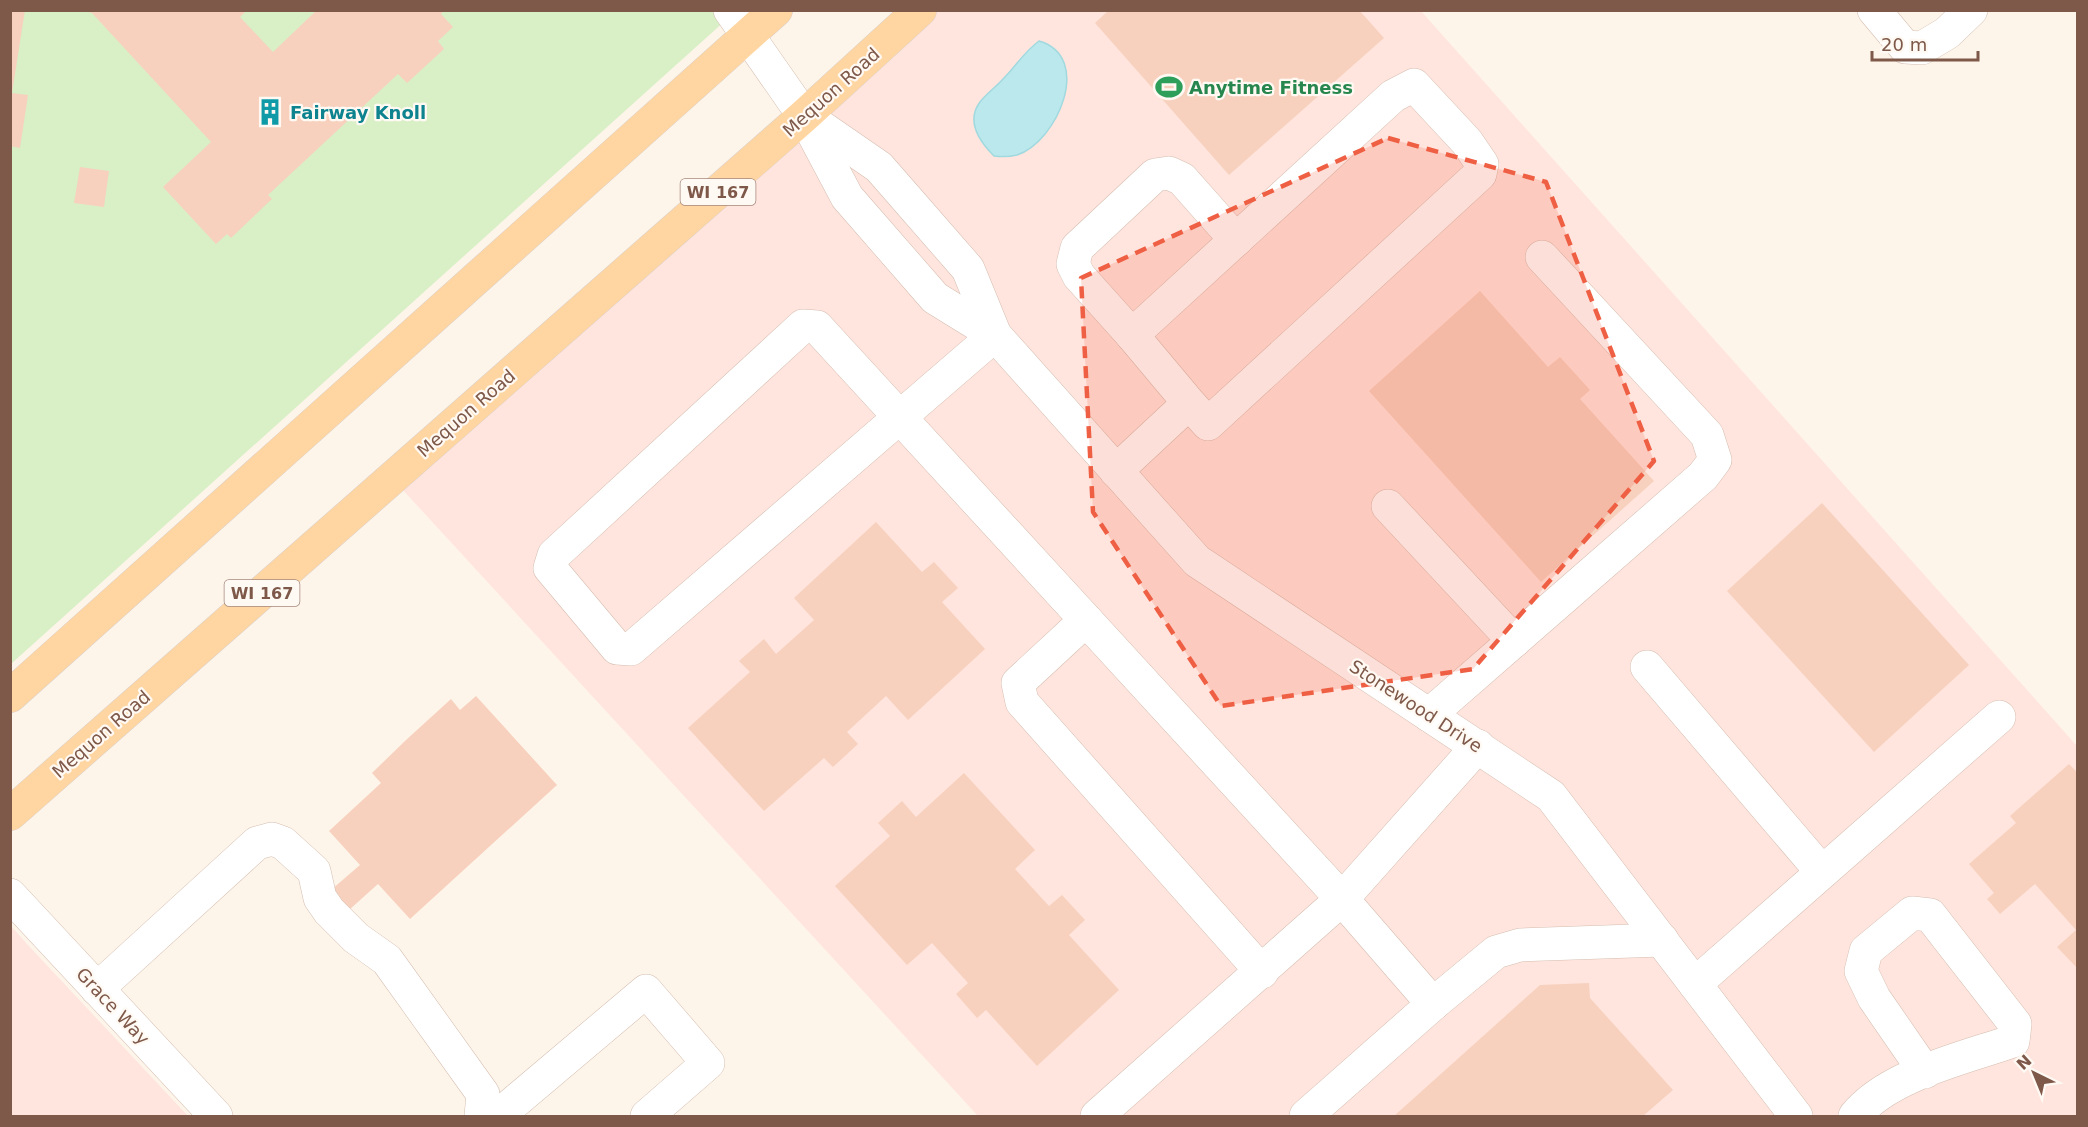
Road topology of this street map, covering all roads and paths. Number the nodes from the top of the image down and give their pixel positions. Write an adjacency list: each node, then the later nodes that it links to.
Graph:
1 (776, 10): 5 (main road)
2 (920, 10): 6 (main road, Mequon Road / WI 167)
3 (1874, 10): 4 (street)
4 (1971, 10)
5 (739, 23): 6 (street, Stonewood Drive); 18 (main road)
6 (804, 116): 9 (street, Stonewood Drive); 9 (street, Stonewood Drive); 22 (main road, Mequon Road / WI 167)
7 (1236, 240): 10 (street); 10 (street); 11 (street)
8 (1542, 257): 16 (street)
9 (994, 334): 12 (street); 13 (street, Stonewood Drive)
10 (1132, 336): 11 (street)
11 (1189, 403): 13 (street)
12 (898, 417): 12 (street); 15 (street)
13 (1116, 471): 19 (street, Stonewood Drive)
14 (1388, 506): 16 (street)
15 (1086, 620): 25 (street); 27 (street)
16 (1514, 641): 19 (street)
17 (1647, 667): 23 (street)
18 (10, 696)
19 (1429, 715): 21 (street, Stonewood Drive)
20 (2000, 717): 23 (street)
21 (1478, 746): 25 (street); 26 (street, Stonewood Drive)
22 (10, 814)
23 (1822, 872): 28 (street)
24 (10, 895): 29 (street, Grace Way)
25 (1342, 899): 27 (street); 30 (street)
26 (1662, 940): 28 (street, Stonewood Drive); 30 (street)
27 (1262, 972): 36 (street)
28 (1695, 984): 38 (street, Stonewood Drive)
29 (97, 989): 32 (street, Grace Way); 33 (street)
30 (1433, 1004): 37 (street)
31 (1925, 1072): 31 (street); 39 (street)
32 (216, 1116)
33 (481, 1116)
34 (498, 1116): 35 (street)
35 (647, 1116)
36 (1097, 1116)
37 (1306, 1116)
38 (1796, 1116)
39 (1855, 1116)

